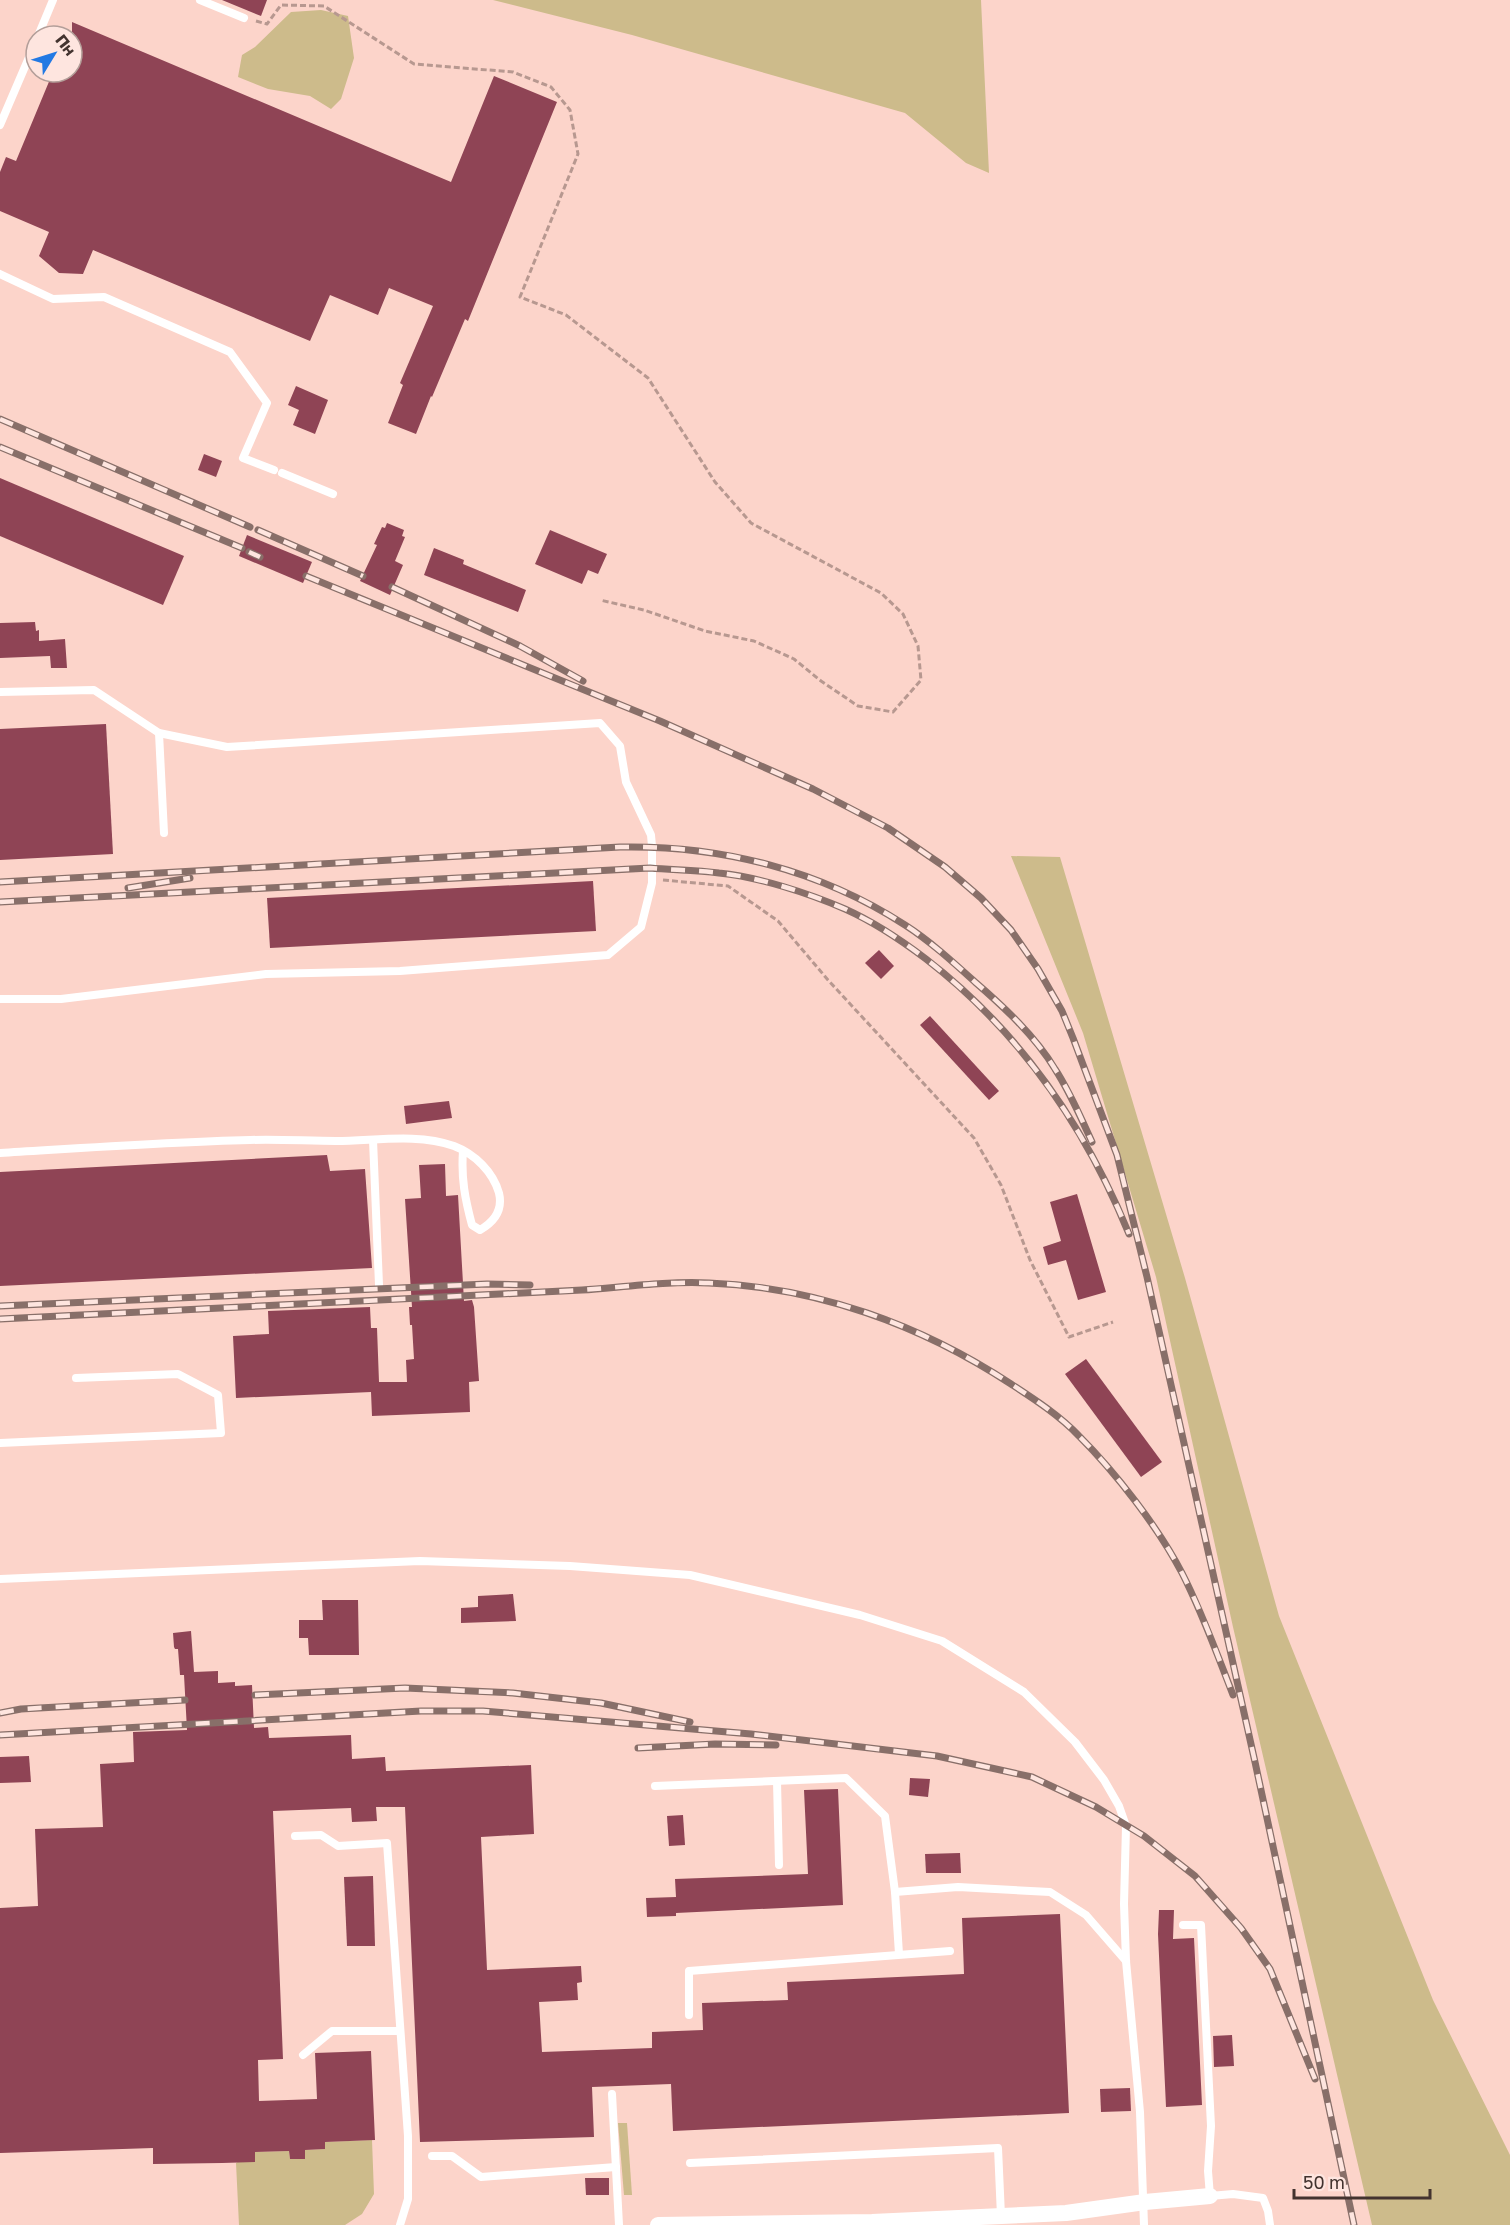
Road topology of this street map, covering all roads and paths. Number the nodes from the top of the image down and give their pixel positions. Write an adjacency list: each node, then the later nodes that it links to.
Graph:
1 (53, 0): 4 (lane)
2 (201, 0): 3 (lane)
3 (244, 18): 9 (path)
4 (43, 24)
5 (24, 68): 6 (lane)
6 (0, 125)
7 (0, 274): 8 (lane)
8 (333, 494)
9 (600, 600)
10 (0, 692): 11 (lane)
11 (159, 733): 12 (lane); 13 (lane)
12 (164, 833)
13 (652, 879): 14 (lane); 19 (path)
14 (0, 999)
15 (373, 1140): 16 (lane); 17 (lane); 18 (lane)
16 (463, 1151): 16 (lane)
17 (0, 1153)
18 (380, 1285)
19 (1113, 1322)
20 (76, 1378): 21 (lane)
21 (0, 1443)
22 (0, 1579): 31 (lane)
23 (777, 1781): 24 (lane); 26 (lane); 27 (lane)
24 (655, 1786)
25 (294, 1836): 33 (lane)
26 (779, 1865)
27 (895, 1892): 30 (lane); 31 (lane)
28 (1183, 1925): 39 (lane)
29 (950, 1951): 30 (lane)
30 (898, 1954): 32 (lane)
31 (1126, 1961): 40 (lane)
32 (689, 2015)
33 (400, 2031): 34 (lane); 42 (lane)
34 (303, 2055)
35 (612, 2094): 38 (lane)
36 (432, 2156): 38 (lane)
37 (690, 2163): 41 (lane)
38 (616, 2167): 43 (lane)
39 (1210, 2196): 40 (street); 46 (lane)
40 (1145, 2202): 41 (street); 45 (lane)
41 (1001, 2216): 44 (street)
42 (400, 2225)
43 (619, 2225)
44 (658, 2225)
45 (1144, 2225)
46 (1270, 2225)

